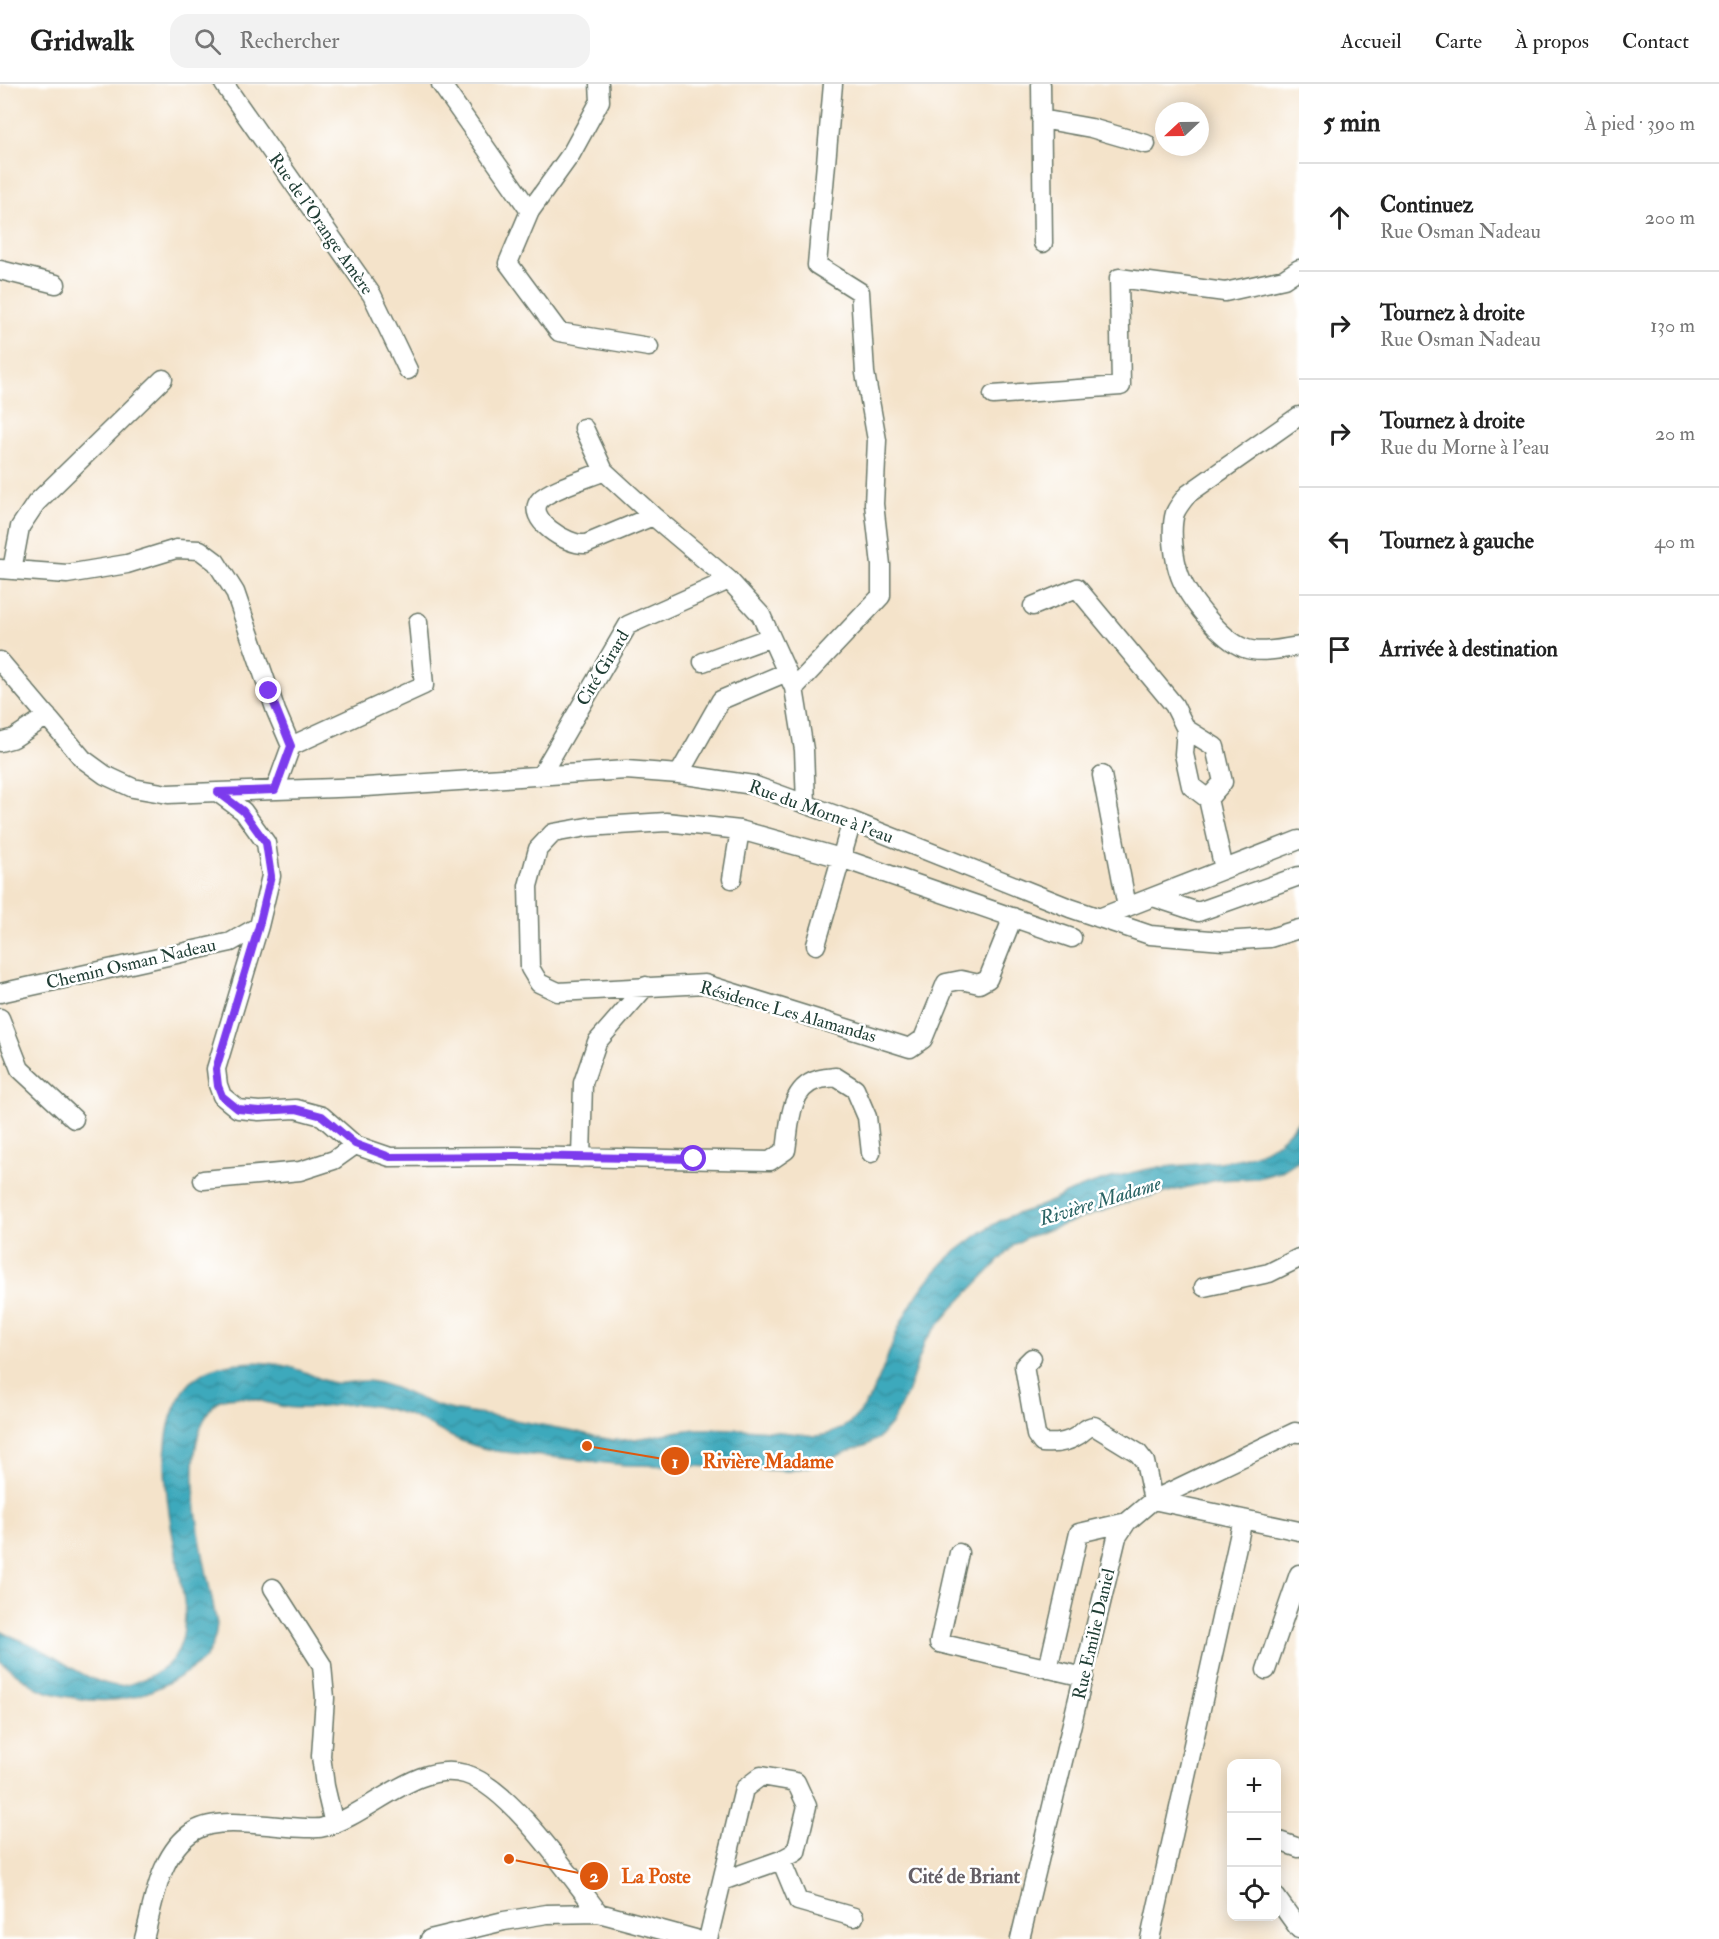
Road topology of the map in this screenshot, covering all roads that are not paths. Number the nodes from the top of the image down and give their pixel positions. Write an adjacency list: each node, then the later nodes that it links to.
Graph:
1 (224, 84): 14 (street, Rue de l'Orange Amère)
2 (441, 84): 8 (street)
3 (599, 84): 8 (street)
4 (833, 84): 29 (street)
5 (1041, 84): 6 (street)
6 (1041, 119): 7 (street); 9 (street)
7 (1146, 144)
8 (530, 211): 13 (street)
9 (1043, 243)
10 (1299, 268): 16 (street)
11 (0, 270): 12 (street)
12 (56, 284)
13 (649, 347)
14 (408, 370)
15 (163, 379): 21 (street)
16 (993, 395)
17 (1299, 416): 26 (street)
18 (584, 428): 19 (street)
19 (604, 471): 20 (street); 20 (street)
20 (653, 516): 22 (street)
21 (6, 569): 33 (street)
22 (729, 580): 25 (street); 35 (street, Cité Girard)
23 (1033, 606): 31 (street)
24 (418, 622): 33 (street)
25 (771, 637): 28 (street); 29 (street)
26 (1299, 646)
27 (0, 660): 30 (street, Rue du Morne à l'eau)
28 (703, 662)
29 (791, 680): 34 (street); 40 (street)
30 (46, 716): 32 (street); 38 (street, Rue du Morne à l'eau)
31 (1186, 729): 39 (street); 39 (street)
32 (0, 742)
33 (291, 746): 37 (street)
34 (679, 774): 35 (street, Rue du Morne à l'eau); 40 (street, Rue du Morne à l'eau)
35 (541, 775): 37 (street, Rue du Morne à l'eau)
36 (1102, 775): 49 (street)
37 (275, 790): 38 (street, Rue du Morne à l'eau)
38 (218, 792): 52 (street)
39 (1208, 799): 45 (street)
40 (806, 804): 41 (street, Rue du Morne à l'eau)
41 (852, 821): 44 (street); 51 (street, Rue du Morne à l'eau)
42 (740, 830): 44 (street, Résidence Les Alamandas); 47 (street); 56 (street, Résidence Les Alamandas)
43 (1299, 840): 45 (street)
44 (841, 858): 50 (street, Résidence Les Alamandas); 55 (street)
45 (1224, 869): 48 (street)
46 (1299, 876): 48 (street)
47 (732, 879)
48 (1153, 897): 49 (street)
49 (1127, 907): 51 (street)
50 (1012, 917): 54 (street, Résidence Les Alamandas); 56 (street, Résidence Les Alamandas)
51 (1099, 918): 53 (street, Rue du Morne à l'eau)
52 (259, 926): 57 (street, Chemin Osman Nadeau); 60 (street)
53 (1299, 929)
54 (1072, 938)
55 (816, 945)
56 (646, 986): 62 (street)
57 (0, 993)
58 (0, 1018): 59 (street)
59 (74, 1119)
60 (355, 1144): 62 (street); 63 (street)
61 (871, 1153): 62 (street)
62 (580, 1158)
63 (203, 1180)
64 (1299, 1258): 65 (street)
65 (1204, 1287)
66 (1032, 1358): 68 (street)
67 (1299, 1433): 68 (street, Rue Emilie Daniel)
68 (1153, 1500): 69 (street); 70 (street, Rue Emilie Daniel)
69 (1243, 1519): 71 (street); 94 (street)
70 (1127, 1522): 75 (street); 77 (street, Rue Emilie Daniel)
71 (1299, 1531)
72 (960, 1553): 75 (street)
73 (1299, 1574): 76 (street)
74 (273, 1588): 78 (street)
75 (1048, 1669): 77 (street)
76 (1266, 1670)
77 (1084, 1677): 93 (street, Rue Emilie Daniel)
78 (334, 1824): 84 (street); 88 (street)
79 (1281, 1842): 80 (street)
80 (1299, 1848)
81 (781, 1860): 82 (street); 82 (street); 85 (street)
82 (722, 1881): 92 (street)
83 (1281, 1905): 87 (street)
84 (599, 1913): 86 (street); 89 (street)
85 (854, 1917)
86 (625, 1920): 90 (street); 91 (street)
87 (1299, 1929)
88 (144, 1939)
89 (430, 1939)
90 (627, 1939)
91 (695, 1939)
92 (708, 1939)
93 (1020, 1939)
94 (1150, 1939)

